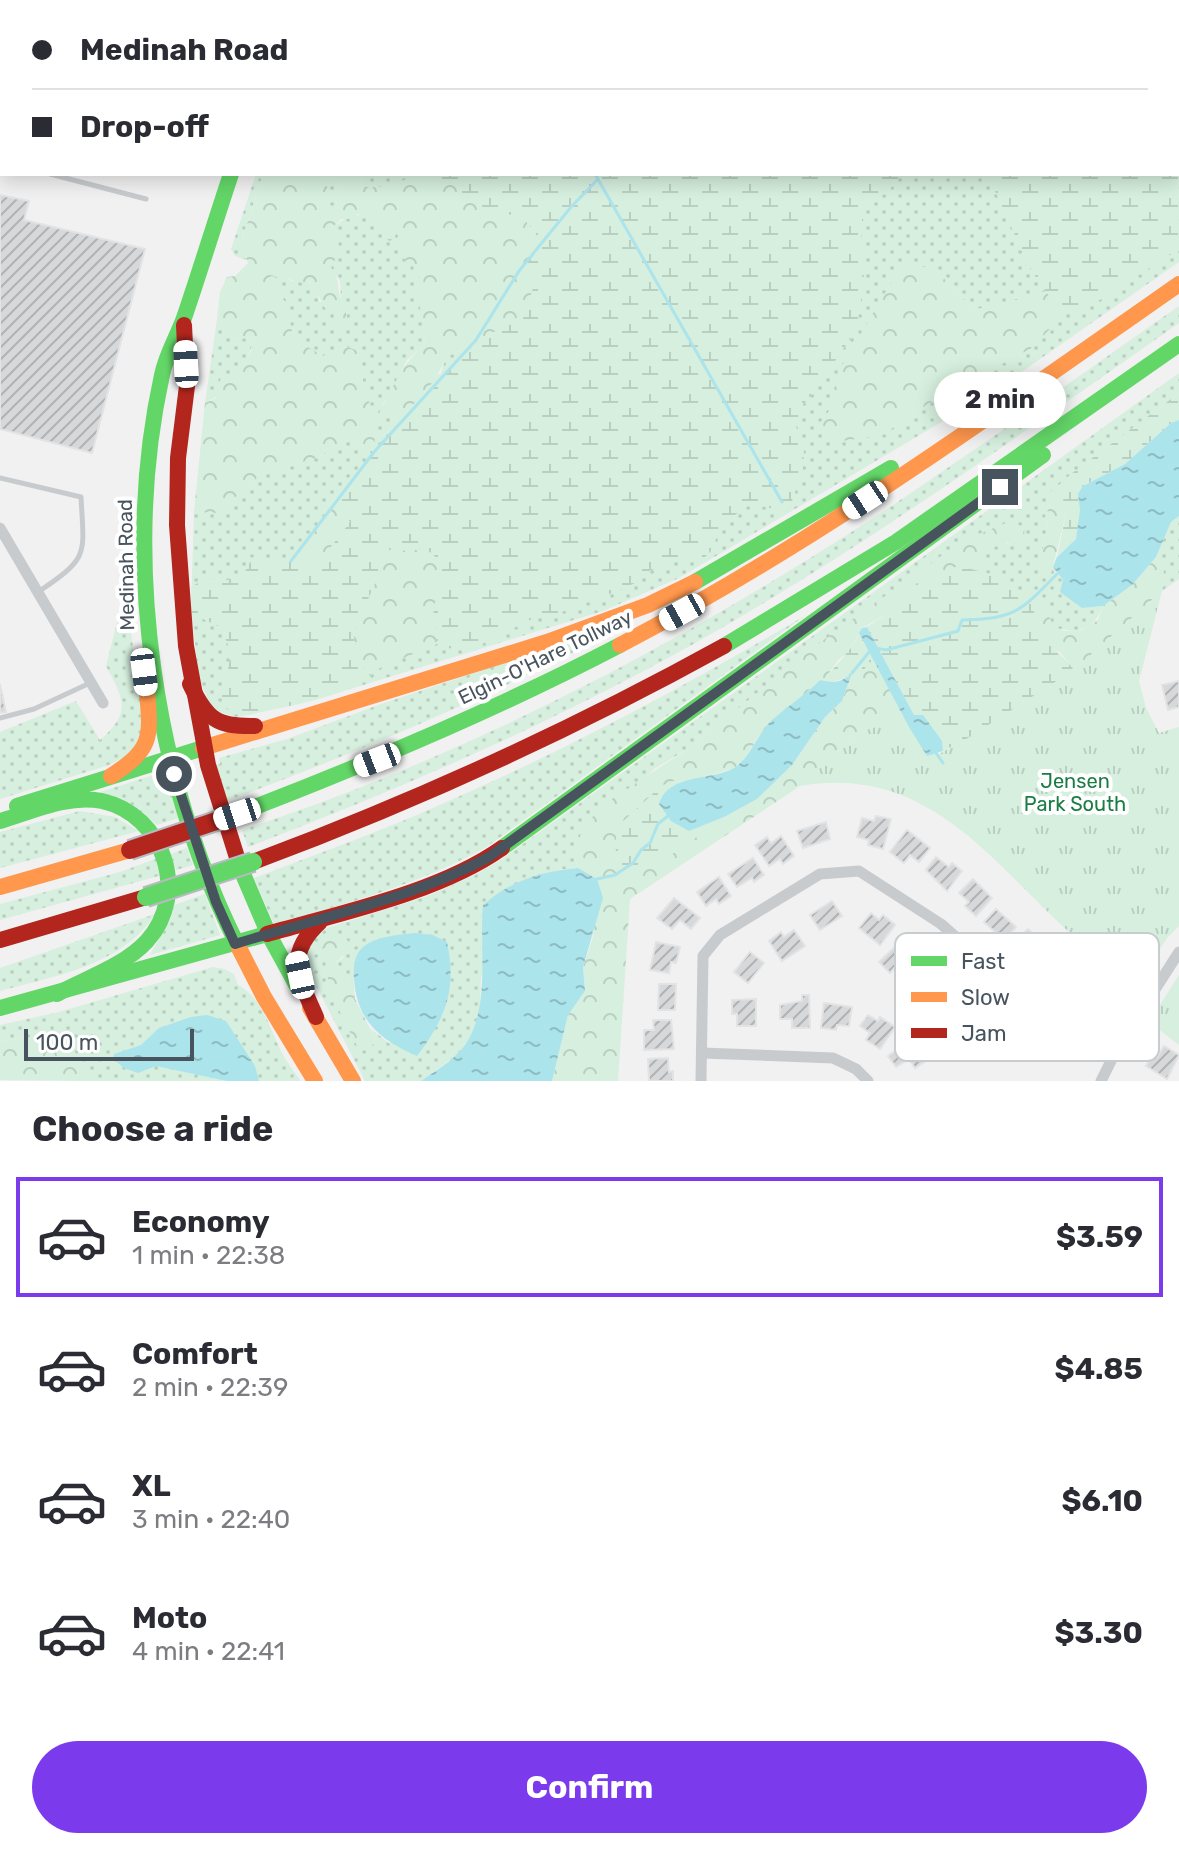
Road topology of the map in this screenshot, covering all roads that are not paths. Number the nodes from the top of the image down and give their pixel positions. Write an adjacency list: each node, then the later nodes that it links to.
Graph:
1 (58, 176): 3 (lane)
2 (230, 176): 5 (main road, Medinah Road)
3 (146, 199)
4 (1179, 284): 8 (main road, Elgin-O'Hare Tollway)
5 (183, 320): 11 (main road, Medinah Road); 14 (main road, Medinah Road)
6 (1179, 344): 7 (main road)
7 (1095, 403): 24 (main road); 27 (main road, bridge)
8 (940, 450): 17 (main road); 23 (main road, Elgin-O'Hare Tollway, bridge)
9 (0, 478): 12 (lane)
10 (0, 528): 12 (street)
11 (145, 582): 19 (main road, Medinah Road); 20 (main road)
12 (38, 592): 13 (street)
13 (91, 683): 15 (street); 16 (lane)
14 (190, 684): 17 (main road); 18 (main road, Medinah Road)
15 (103, 703)
16 (0, 718)
17 (279, 725): 18 (main road)
18 (203, 748): 19 (main road); 26 (main road, Medinah Road)
19 (170, 760): 20 (main road); 28 (main road, Medinah Road)
20 (111, 776): 21 (main road)
21 (0, 811)
22 (0, 821): 31 (main road)
23 (0, 887)
24 (327, 917): 26 (main road); 33 (main road)
25 (951, 933): 34 (street)
26 (267, 934): 28 (main road); 33 (main road, Medinah Road)
27 (0, 940)
28 (235, 944): 31 (main road); 36 (main road, Medinah Road)
29 (1179, 952): 30 (street)
30 (1159, 983)
31 (57, 994): 32 (main road)
32 (0, 1008)
33 (316, 1017): 37 (main road)
34 (702, 1053): 38 (street); 39 (street)
35 (1111, 1061): 40 (street)
36 (315, 1081)
37 (353, 1081)
38 (701, 1081)
39 (868, 1081)
40 (1101, 1081)

